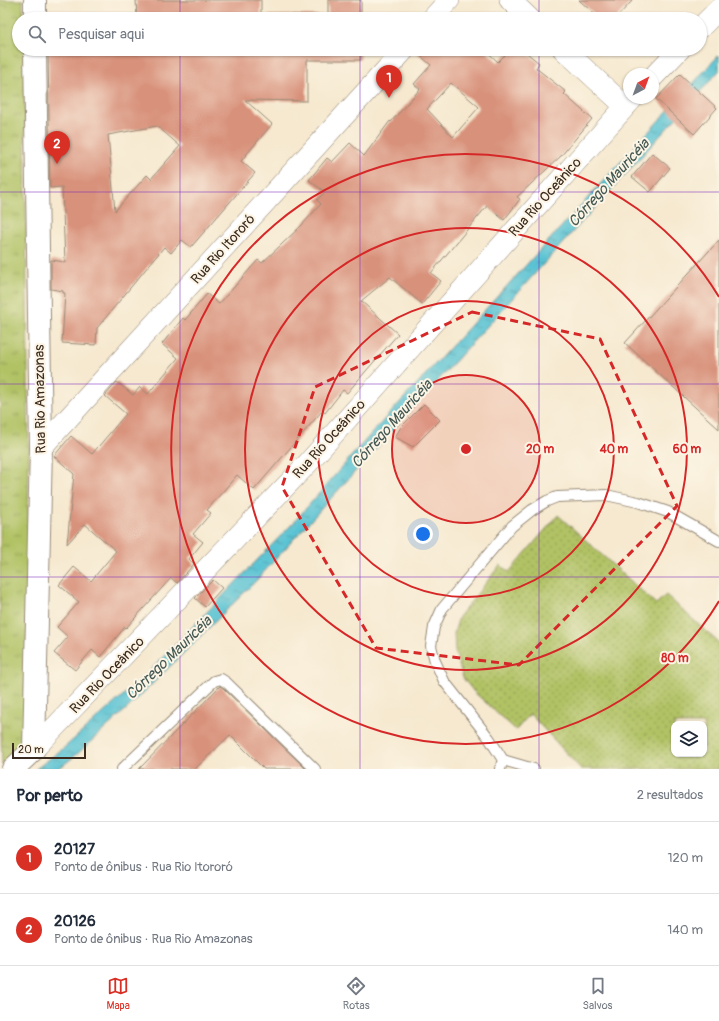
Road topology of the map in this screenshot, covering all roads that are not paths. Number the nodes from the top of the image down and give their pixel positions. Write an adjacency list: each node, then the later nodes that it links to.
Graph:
1 (35, 0): 5 (street)
2 (449, 0): 6 (street)
3 (510, 0): 7 (street)
4 (719, 8): 8 (street)
5 (35, 12)
6 (438, 12)
7 (523, 12)
8 (707, 21)
9 (36, 56): 16 (street, Rua Rio Amazonas)
10 (399, 56): 16 (street, Rua Rio Itororó)
11 (572, 56): 14 (street)
12 (673, 56): 13 (street)
13 (659, 72)
14 (623, 97)
15 (627, 104): 18 (street, Rua Rio Oceânico)
16 (40, 448): 18 (street, Rua Rio Amazonas)
17 (719, 541): 19 (lane)
18 (34, 749): 20 (street, Rua Rio Oceânico)
19 (501, 764): 23 (lane)
20 (13, 769)
21 (122, 769): 22 (lane)
22 (315, 769)
23 (534, 769)

